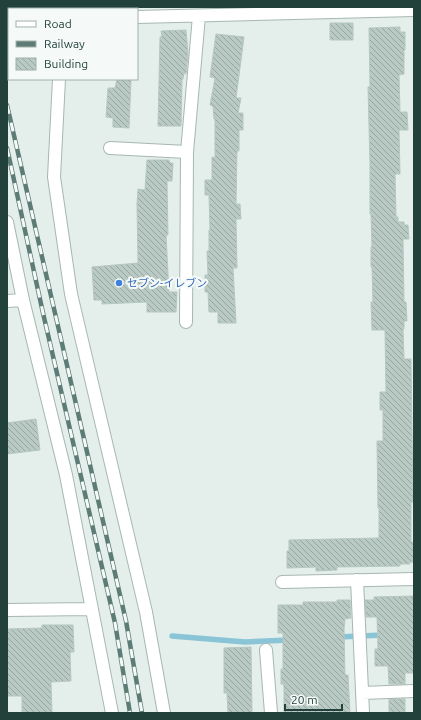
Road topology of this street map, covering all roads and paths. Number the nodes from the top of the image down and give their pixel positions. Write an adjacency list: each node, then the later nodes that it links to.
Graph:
1 (414, 10): 2 (street)
2 (199, 16): 3 (street); 6 (street)
3 (138, 17)
4 (59, 80): 21 (street)
5 (110, 148): 6 (street)
6 (187, 152): 11 (street)
7 (7, 222): 8 (street)
8 (9, 245): 9 (street)
9 (23, 300): 10 (street); 15 (street)
10 (7, 301)
11 (186, 322)
12 (414, 579): 13 (street)
13 (357, 580): 14 (street); 19 (street)
14 (282, 582)
15 (91, 609): 16 (street); 20 (street)
16 (7, 610)
17 (266, 650): 22 (street)
18 (414, 690): 19 (street)
19 (362, 693): 23 (street)
20 (112, 713)
21 (164, 713)
22 (271, 713)
23 (363, 713)

